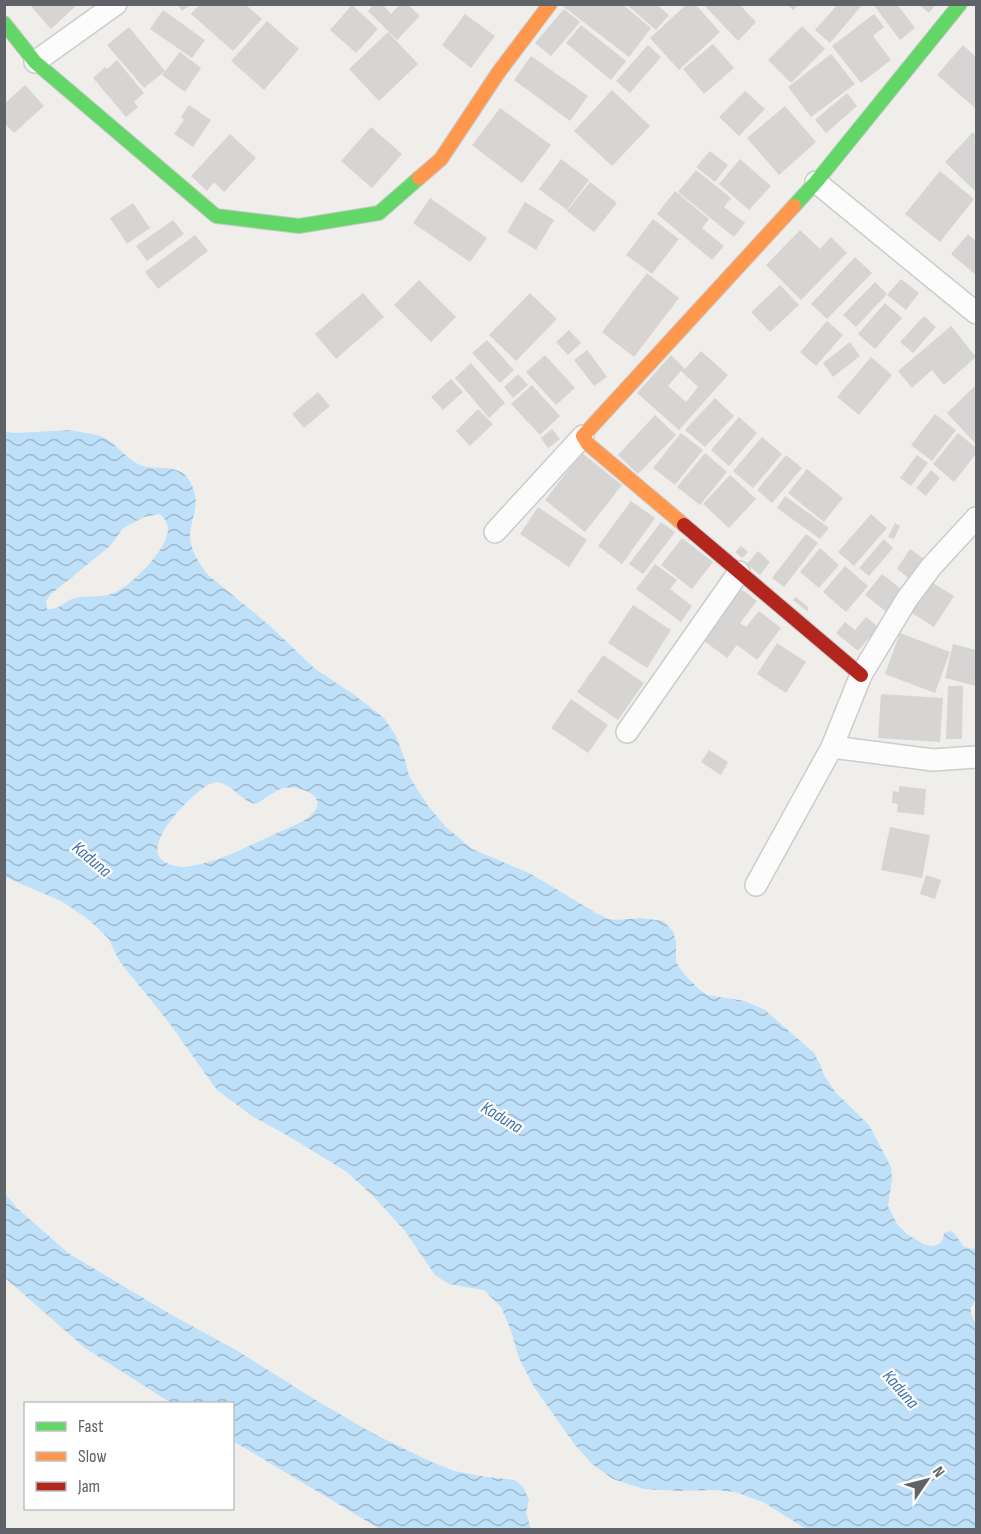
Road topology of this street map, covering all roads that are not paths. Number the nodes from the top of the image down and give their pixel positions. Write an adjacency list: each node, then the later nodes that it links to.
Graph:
1 (116, 4): 5 (street)
2 (550, 4): 5 (street)
3 (960, 4): 6 (street)
4 (4, 23): 5 (street)
5 (35, 62)
6 (816, 182): 7 (street); 8 (street)
7 (976, 313)
8 (583, 436): 10 (street); 11 (street)
9 (976, 518): 12 (street)
10 (495, 532)
11 (739, 572): 12 (street); 13 (street)
12 (861, 675): 14 (street)
13 (627, 732)
14 (832, 747): 15 (street); 16 (street)
15 (976, 757)
16 (756, 885)

